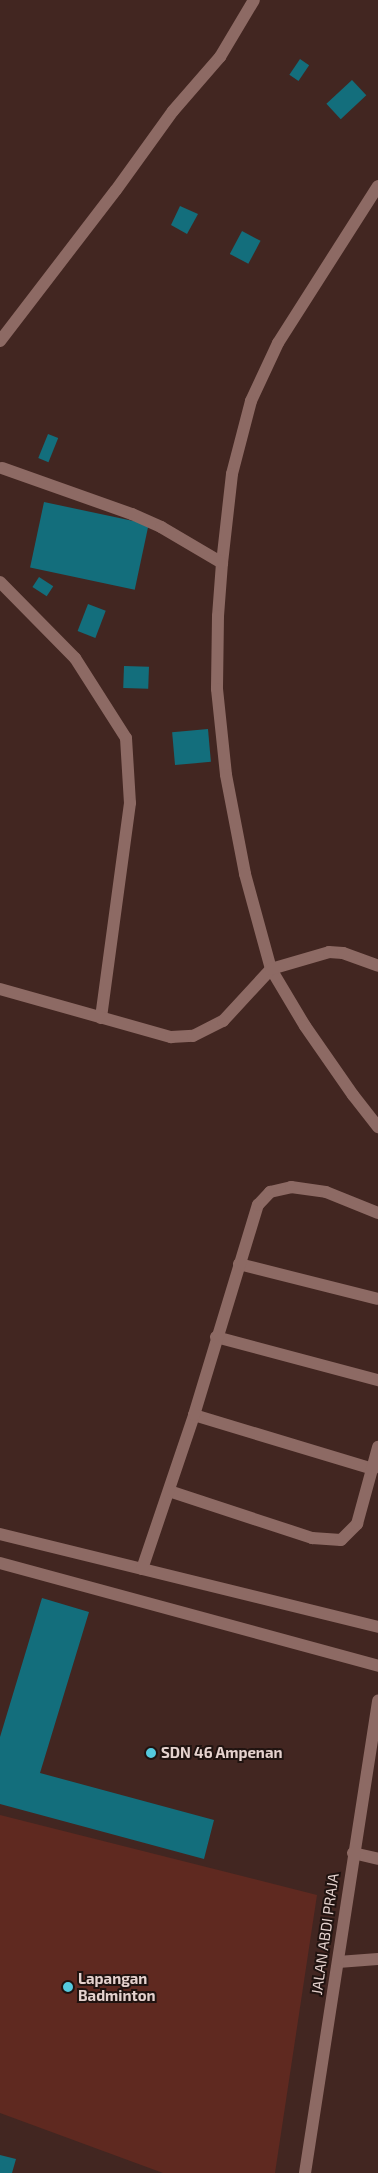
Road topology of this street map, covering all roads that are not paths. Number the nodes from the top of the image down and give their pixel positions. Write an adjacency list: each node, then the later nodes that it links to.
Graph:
1 (254, 0): 3 (street)
2 (378, 186): 5 (street)
3 (0, 341)
4 (2, 468): 5 (street)
5 (222, 563): 8 (street)
6 (0, 582): 10 (street)
7 (378, 966): 8 (street)
8 (271, 969): 10 (street); 11 (street)
9 (0, 989): 10 (street)
10 (102, 1018)
11 (378, 1127)
12 (378, 1213): 13 (street)
13 (240, 1264): 14 (street); 15 (street)
14 (378, 1299)
15 (216, 1337): 16 (street); 17 (street)
16 (378, 1380)
17 (194, 1415): 19 (street); 20 (street)
18 (378, 1447): 19 (street)
19 (373, 1469): 20 (street)
20 (169, 1491): 23 (street)
21 (0, 1534): 23 (street)
22 (0, 1563): 25 (street)
23 (142, 1569): 24 (street)
24 (378, 1627)
25 (378, 1666)
26 (378, 1701): 27 (street, JALAN ABDI PRAJA)
27 (353, 1853): 28 (street); 30 (street, JALAN ABDI PRAJA)
28 (378, 1859)
29 (378, 1959): 30 (street)
30 (338, 1962): 31 (street, JALAN ABDI PRAJA)
31 (305, 2173)

